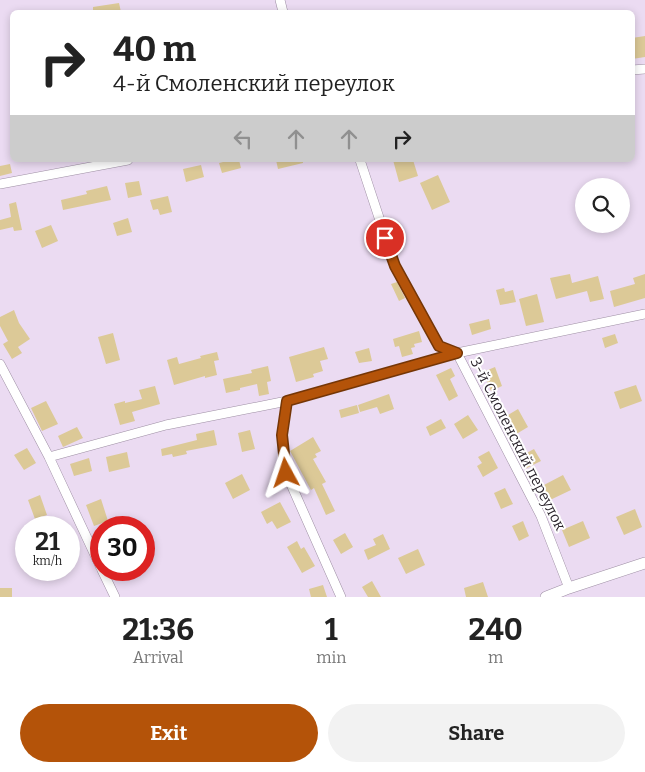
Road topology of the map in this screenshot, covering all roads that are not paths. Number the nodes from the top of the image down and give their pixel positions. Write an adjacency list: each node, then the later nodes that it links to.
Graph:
1 (117, 162): 3 (street)
2 (361, 162): 5 (street, 3-й Смоленский переулок)
3 (0, 184)
4 (645, 314): 5 (street)
5 (457, 353): 7 (street); 12 (street, 3-й Смоленский переулок)
6 (0, 364): 8 (street)
7 (287, 401): 8 (street); 14 (street)
8 (49, 458): 9 (street)
9 (90, 544)
10 (645, 563): 12 (street)
11 (108, 581): 13 (street)
12 (569, 588): 15 (street)
13 (115, 597)
14 (341, 597)
15 (546, 597)

